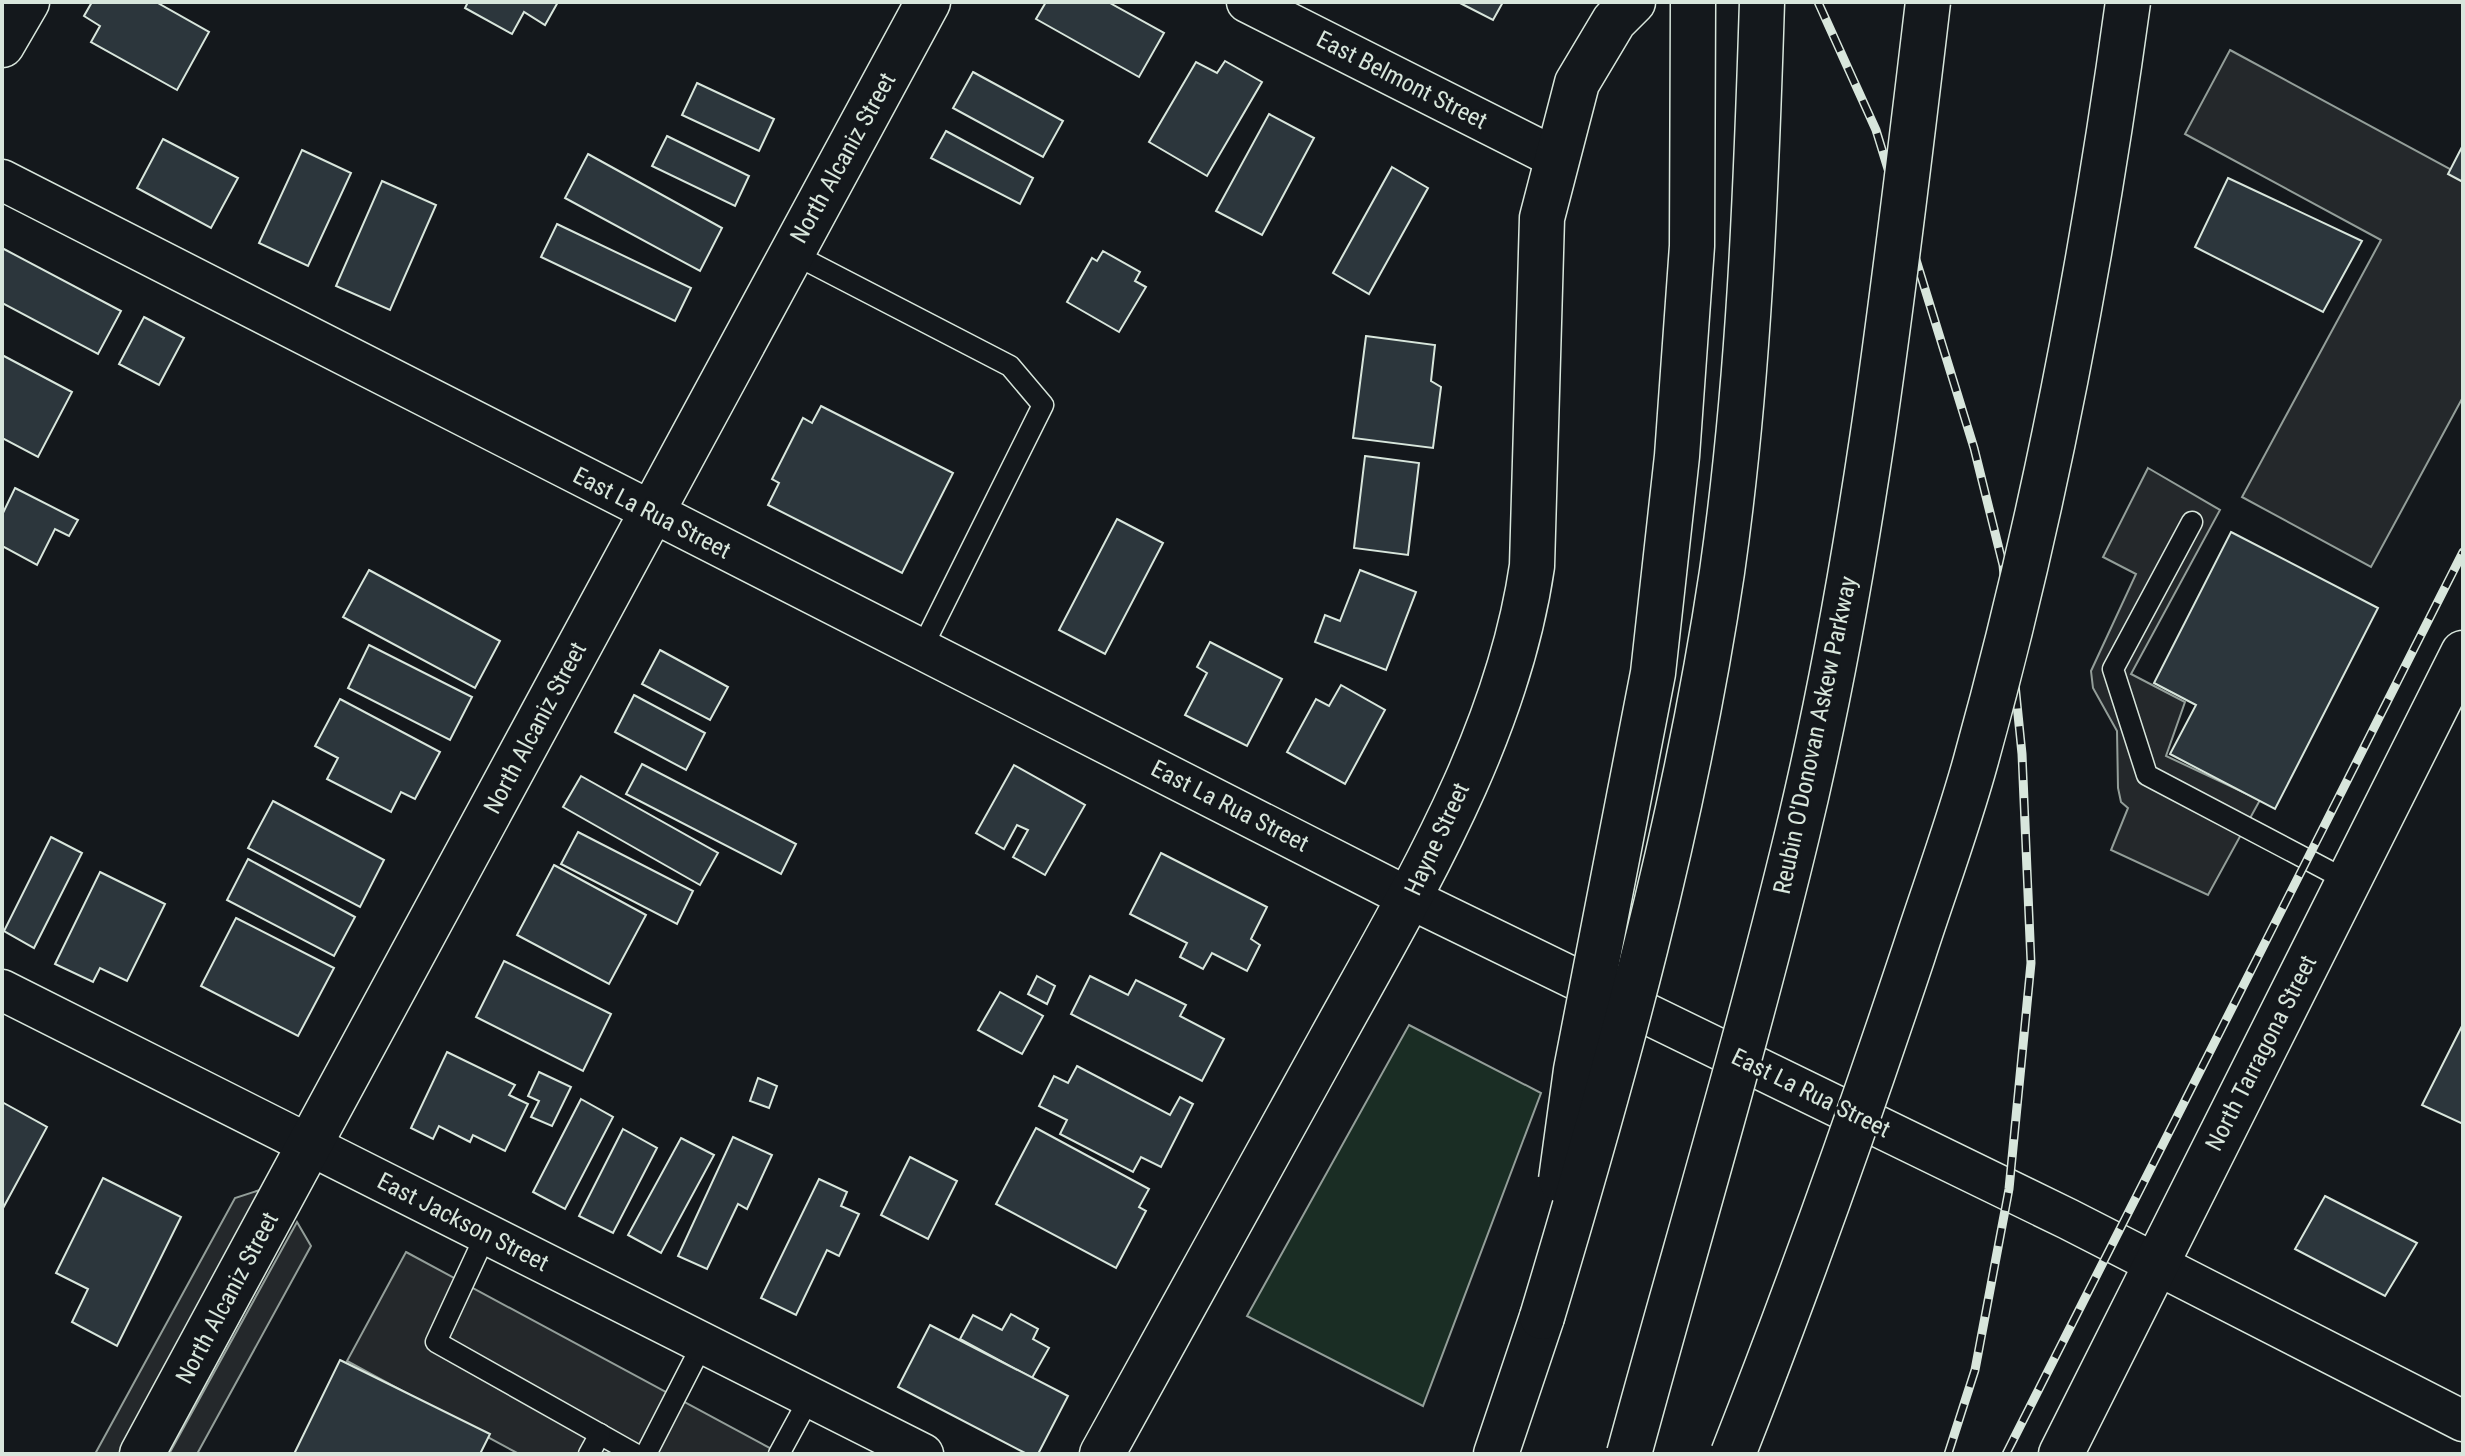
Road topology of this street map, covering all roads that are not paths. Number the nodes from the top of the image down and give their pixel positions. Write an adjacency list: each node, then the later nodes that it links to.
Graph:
1 (27, 2): 9 (main road)
2 (928, 2): 12 (main road, North Alcaniz Street)
3 (1247, 2): 10 (street, East Belmont Street)
4 (1633, 2): 10 (main road, Hayne Street)
5 (1693, 2): 23 (main road, bridge)
6 (1762, 2): 23 (main road, bridge)
7 (1928, 2): 36 (main road, Reubin O'Donovan Askew Parkway, bridge)
8 (2128, 2): 37 (main road, bridge)
9 (2, 45)
10 (1558, 159): 18 (main road, Hayne Street)
11 (2, 180): 13 (street, East La Rua Street)
12 (792, 253): 13 (main road, North Alcaniz Street); 15 (lane)
13 (652, 513): 15 (street, East La Rua Street); 20 (main road, North Alcaniz Street)
14 (2192, 522): 17 (lane)
15 (921, 650): 18 (street, East La Rua Street)
16 (2463, 653): 17 (main road, North Tarragona Street)
17 (2348, 881): 22 (main road, North Tarragona Street)
18 (1409, 898): 22 (street, East La Rua Street); 34 (main road, Hayne Street)
19 (2, 990): 20 (street, East Jackson Street)
20 (310, 1145): 21 (street, East Jackson Street); 28 (main road, North Alcaniz Street)
21 (486, 1234): 24 (street, East Jackson Street); 27 (lane)
22 (2154, 1265): 26 (street, East La Rua Street); 38 (main road, North Tarragona Street)
23 (1542, 1317): 35 (main road)
24 (703, 1343): 25 (street, East Jackson Street); 31 (lane)
25 (810, 1397): 32 (lane); 33 (street, East Jackson Street)
26 (2463, 1421)
27 (600, 1434): 29 (lane); 30 (lane)
28 (142, 1454)
29 (589, 1454)
30 (635, 1454)
31 (646, 1454)
32 (779, 1454)
33 (923, 1454)
34 (1102, 1454)
35 (1496, 1454)
36 (1629, 1454)
37 (1733, 1454)
38 (2061, 1454)

